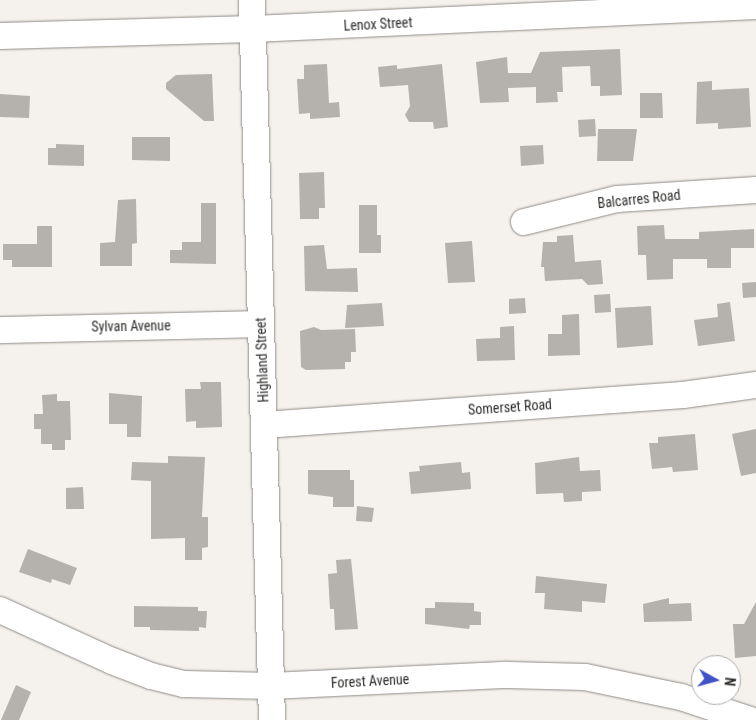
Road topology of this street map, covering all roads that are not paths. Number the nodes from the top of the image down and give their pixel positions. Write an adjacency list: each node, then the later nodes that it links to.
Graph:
1 (252, 0): 4 (street, Highland Street)
2 (756, 6): 3 (street, Lenox Street)
3 (524, 8): 4 (street, Lenox Street)
4 (253, 29): 5 (street, Lenox Street); 8 (street, Highland Street)
5 (0, 36)
6 (756, 190): 7 (street, Balcarres Road)
7 (524, 222)
8 (261, 324): 9 (street, Sylvan Avenue); 11 (street, Highland Street)
9 (0, 330)
10 (756, 385): 11 (street, Somerset Road)
11 (264, 425): 13 (street, Highland Street)
12 (0, 610): 13 (street, Forest Avenue)
13 (271, 686): 14 (street, Highland Street); 15 (street, Forest Avenue)
14 (272, 720)
15 (750, 720)

